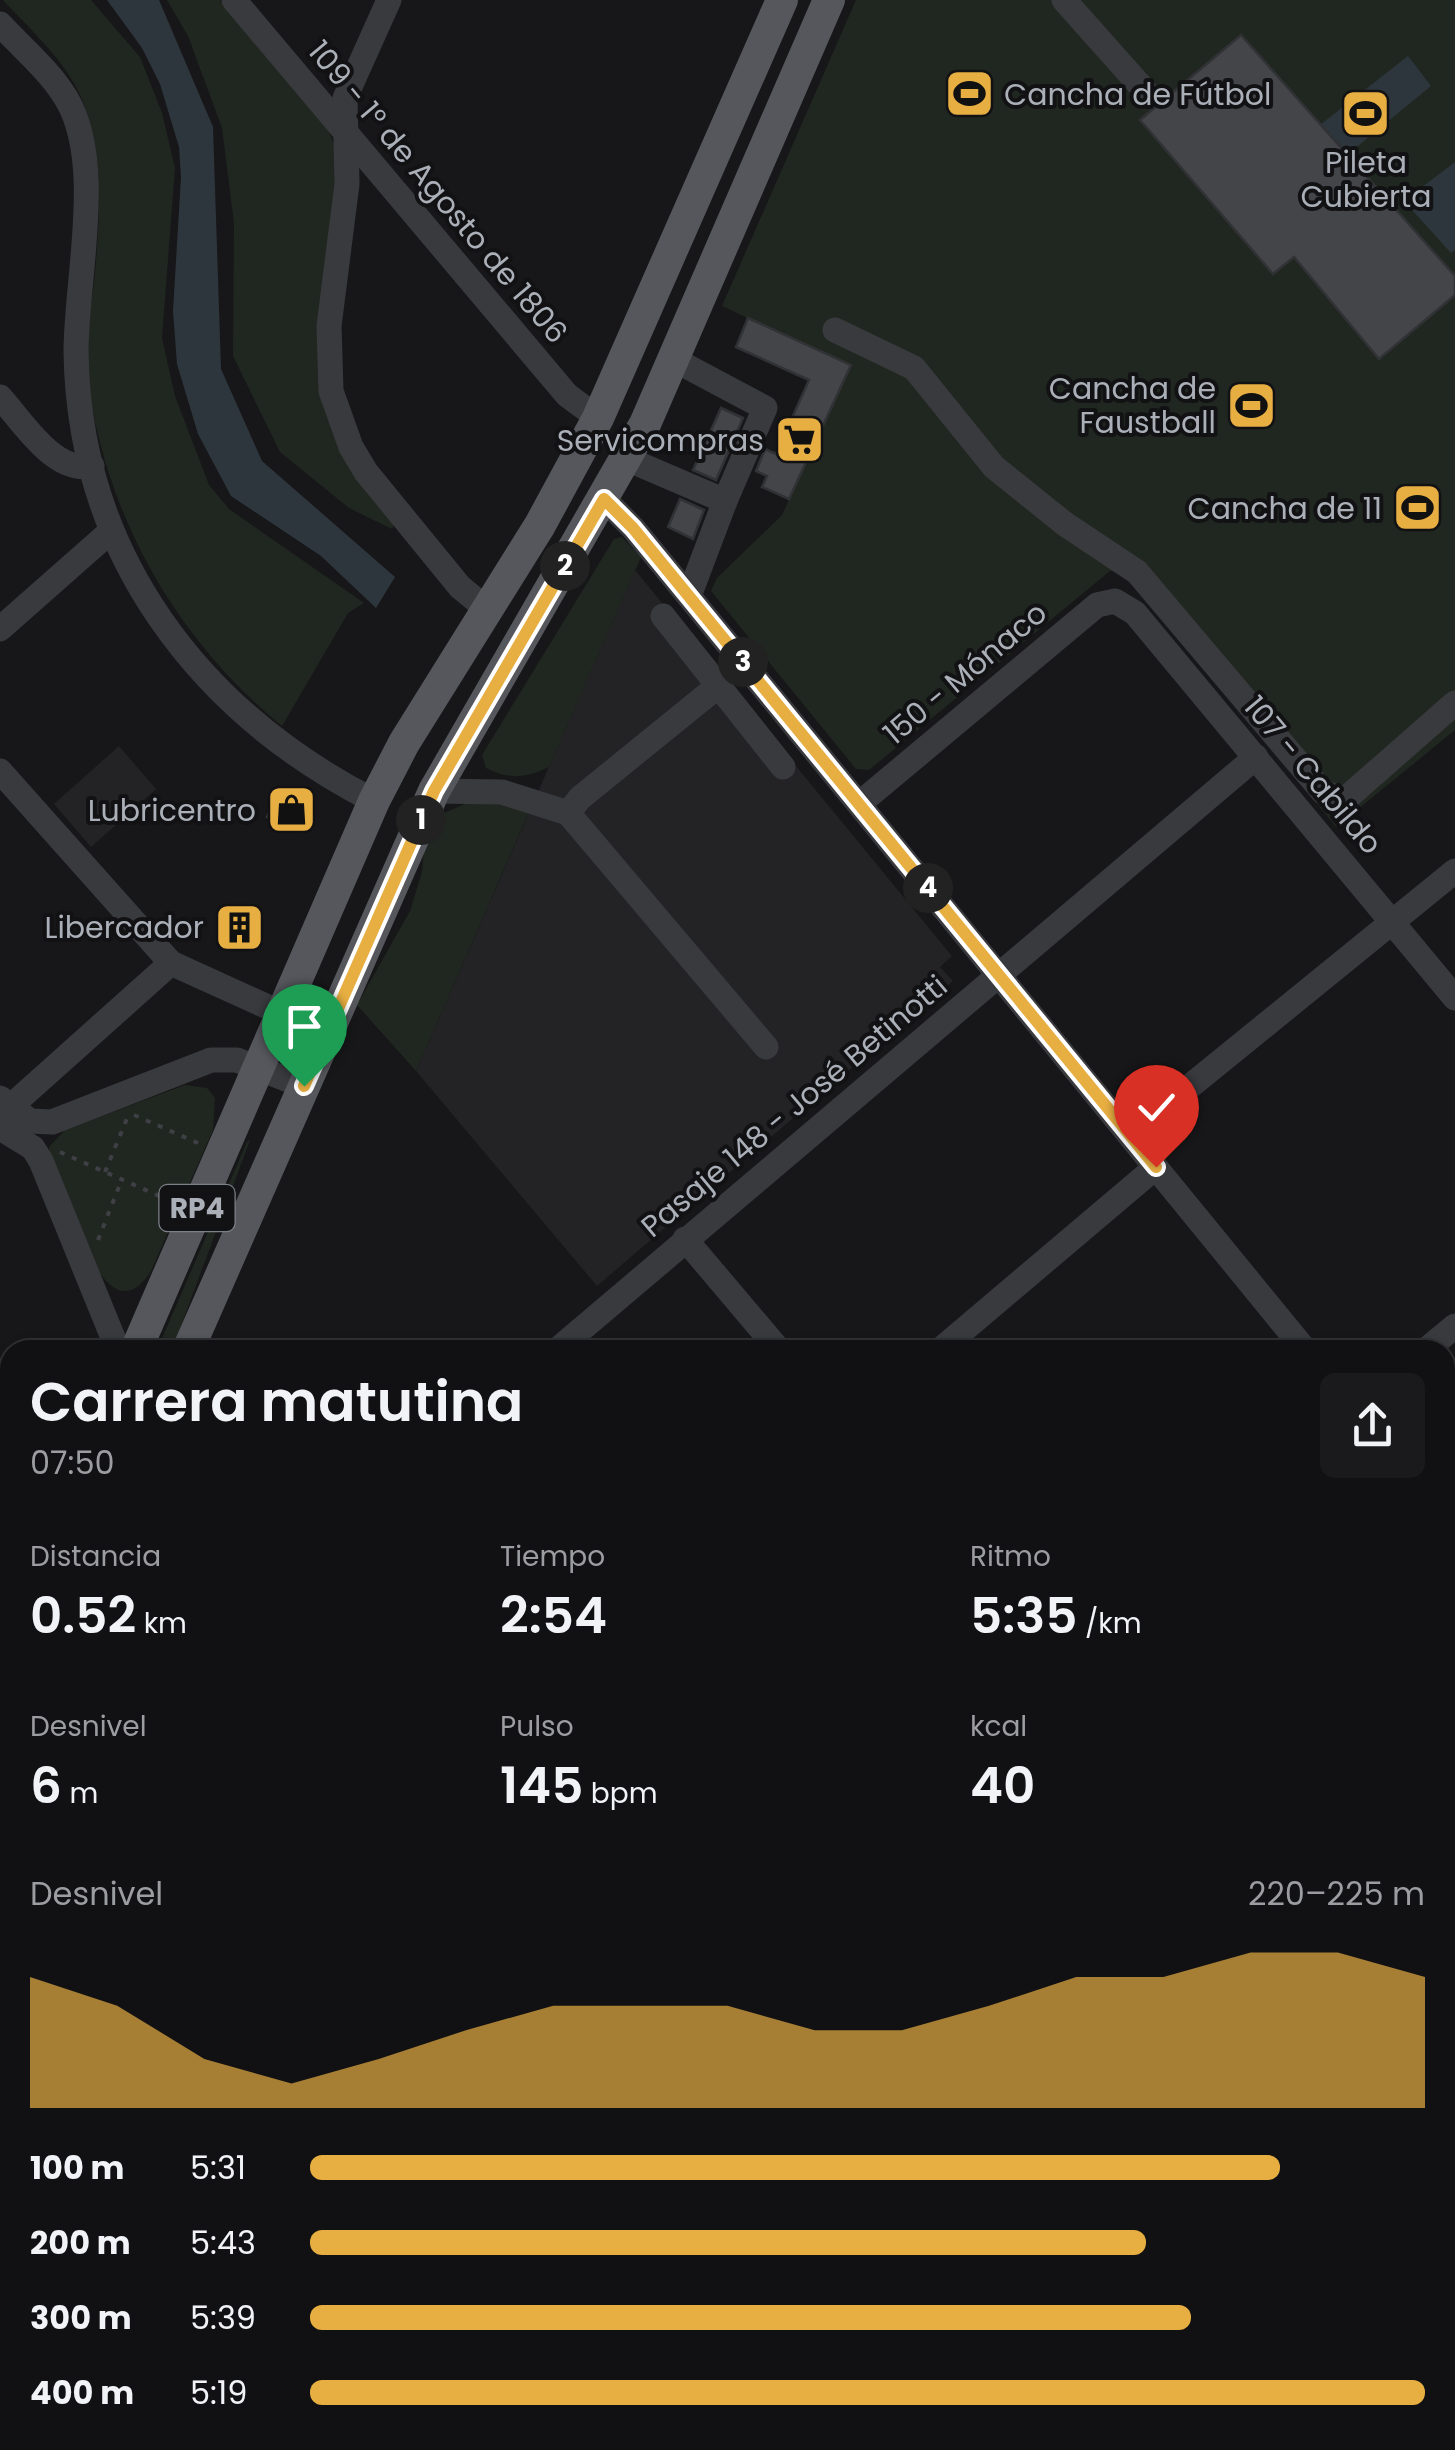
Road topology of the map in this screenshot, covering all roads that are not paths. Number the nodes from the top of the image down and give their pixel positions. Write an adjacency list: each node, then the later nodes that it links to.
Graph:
1 (234, 0): 8 (street, 109 - 1° de Agosto de 1806)
2 (389, 0): 8 (street)
3 (782, 0): 12 (main road, RP4)
4 (829, 0): 10 (main road, RP4)
5 (1064, 0): 7 (street)
6 (0, 24): 14 (street)
7 (1146, 92)
8 (345, 134): 12 (street, 109 - 1° de Agosto de 1806); 20 (street)
9 (835, 330): 24 (street)
10 (674, 360): 13 (main road, RP4); 16 (street)
11 (0, 397): 14 (street)
12 (598, 418): 20 (main road, RP4)
13 (627, 458): 15 (main road, RP4); 16 (street)
14 (92, 466): 17 (street)
15 (604, 499): 18 (street); 28 (main road, RP4)
16 (725, 501): 18 (street)
17 (111, 531): 22 (street); 29 (street)
18 (689, 596): 30 (street)
19 (1115, 601): 25 (street, 107 - Cabildo); 30 (street, 150 - Mónaco)
20 (488, 610): 29 (main road, RP4)
21 (663, 616): 23 (street)
22 (0, 629)
23 (718, 686): 26 (street); 31 (street)
24 (1455, 703)
25 (1256, 757): 33 (street, 107 - Cabildo); 35 (street, Pasaje 148 - José Betinotti)
26 (783, 768)
27 (0, 771): 34 (street)
28 (434, 791): 31 (street); 40 (main road, RP4)
29 (374, 801): 37 (main road, RP4)
30 (859, 804): 35 (street)
31 (568, 812): 38 (street)
32 (1455, 871): 33 (street)
33 (1394, 922): 36 (street, 107 - Cabildo); 42 (street)
34 (171, 963): 37 (street); 41 (street)
35 (1000, 976): 42 (street); 44 (street, Pasaje 148 - José Betinotti)
36 (1455, 998)
37 (281, 1013): 39 (main road, RP4)
38 (766, 1047)
39 (259, 1067): 40 (street); 41 (street); 46 (main road, RP4)
40 (304, 1086): 47 (main road, RP4)
41 (2, 1112): 45 (street)
42 (1130, 1135): 43 (street)
43 (1156, 1167): 50 (street); 51 (street)
44 (685, 1239): 48 (street, Pasaje 148 - José Betinotti); 49 (street)
45 (114, 1340)
46 (140, 1340)
47 (192, 1340)
48 (569, 1340)
49 (770, 1340)
50 (952, 1340)
51 (1298, 1340)

